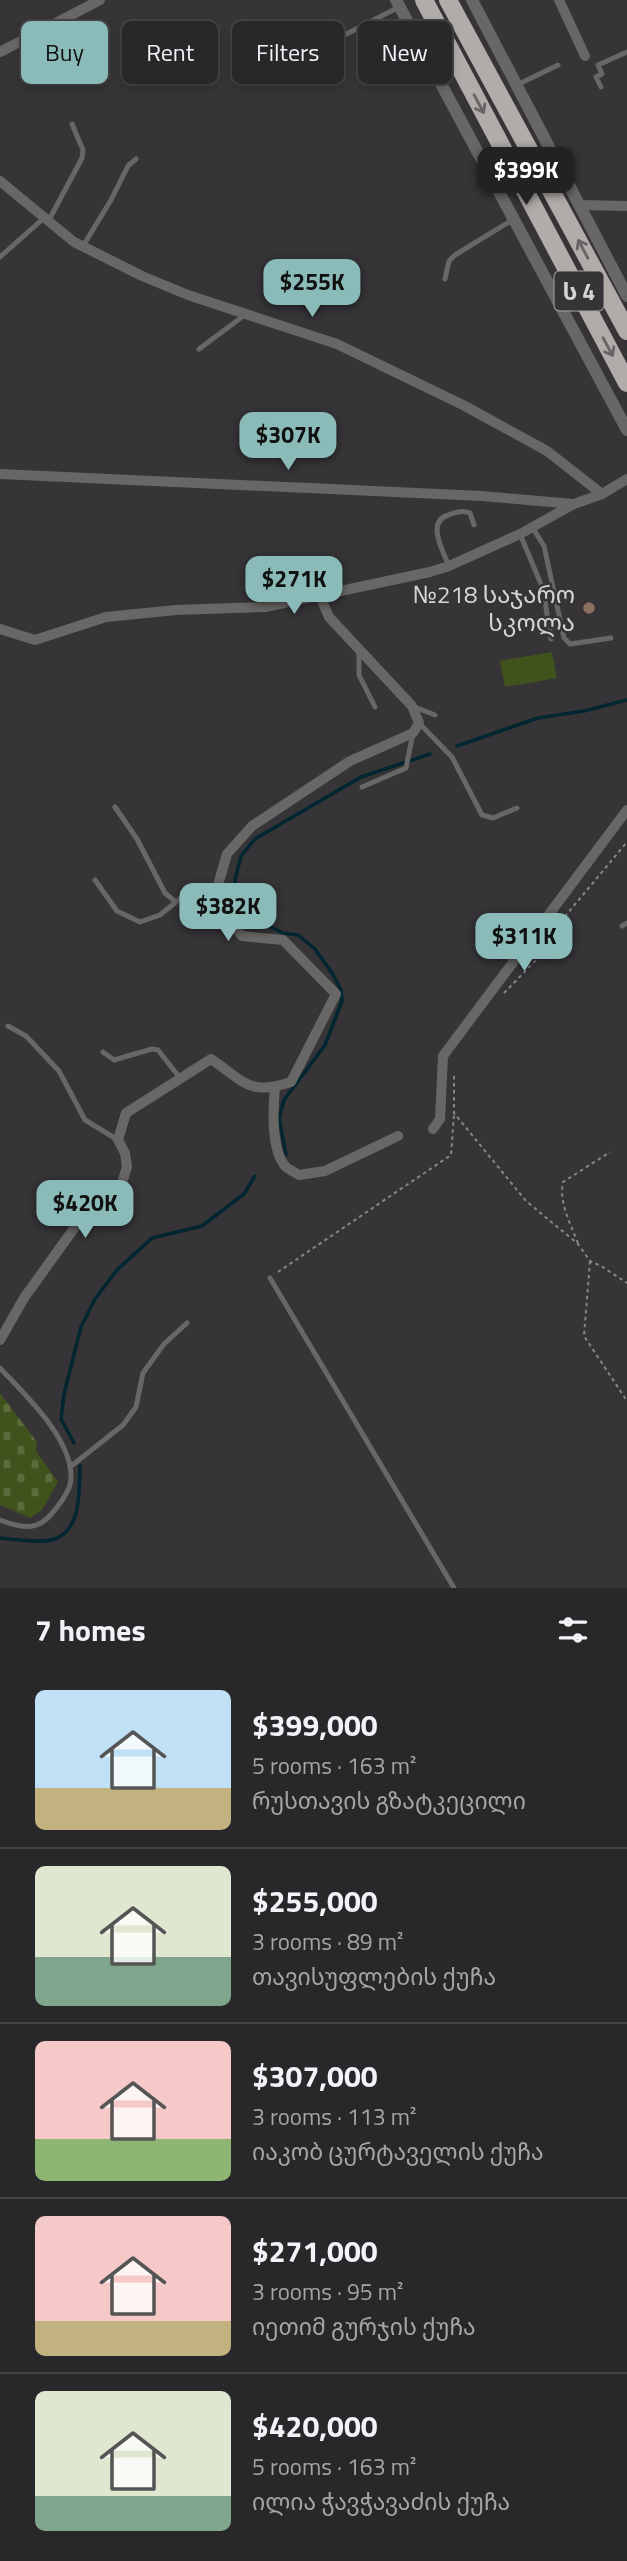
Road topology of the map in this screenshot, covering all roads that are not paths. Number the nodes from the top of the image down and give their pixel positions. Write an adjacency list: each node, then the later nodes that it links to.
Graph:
1 (100, 0): 8 (street)
2 (424, 0): 28 (highway, ს 4, one-way to 28)
3 (448, 0): 26 (highway, ს 4, one-way to 3)
4 (472, 0): 12 (street)
5 (559, 0): 10 (street)
6 (397, 3): 7 (lane); 20 (street)
7 (344, 35)
8 (0, 52)
9 (627, 52): 13 (lane)
10 (585, 55)
11 (558, 65): 12 (lane)
12 (517, 85): 17 (street)
13 (601, 87)
14 (72, 124): 19 (lane)
15 (136, 159): 21 (lane)
16 (0, 181): 19 (street)
17 (580, 205): 18 (street); 24 (street)
18 (626, 207)
19 (47, 219): 21 (street); 22 (lane)
20 (514, 219): 23 (lane); 29 (street)
21 (83, 246): 25 (street)
22 (0, 257)
23 (445, 279)
24 (627, 296)
25 (246, 314): 27 (lane); 32 (street)
26 (627, 331)
27 (199, 349)
28 (627, 383)
29 (627, 430)
30 (0, 474): 33 (street)
31 (627, 479): 32 (street)
32 (602, 495): 33 (street)
33 (574, 504): 35 (street)
34 (474, 525): 37 (lane)
35 (532, 527): 36 (street); 40 (lane)
36 (520, 534): 37 (street); 41 (lane)
37 (449, 566): 38 (street)
38 (319, 594): 39 (street); 42 (street)
39 (0, 629)
40 (611, 638)
41 (551, 639)
42 (359, 648): 43 (street); 44 (lane)
43 (412, 706): 45 (lane); 46 (street)
44 (375, 707)
45 (435, 715)
46 (419, 723): 47 (street); 50 (lane)
47 (412, 733): 48 (lane); 53 (street)
48 (362, 787)
49 (115, 807): 54 (lane)
50 (517, 808)
51 (627, 810): 59 (street)
52 (95, 880): 54 (lane)
53 (218, 885): 54 (lane); 58 (street)
54 (176, 902)
55 (8, 1027): 61 (lane)
56 (103, 1052): 57 (lane)
57 (180, 1078): 58 (street); 61 (street)
58 (275, 1087): 60 (street)
59 (433, 1129)
60 (398, 1136)
61 (118, 1140): 64 (street)
62 (270, 1278): 68 (lane)
63 (187, 1323): 66 (lane)
64 (0, 1340)
65 (0, 1367): 66 (lane)
66 (70, 1466): 67 (lane)
67 (0, 1520)
68 (454, 1588)

